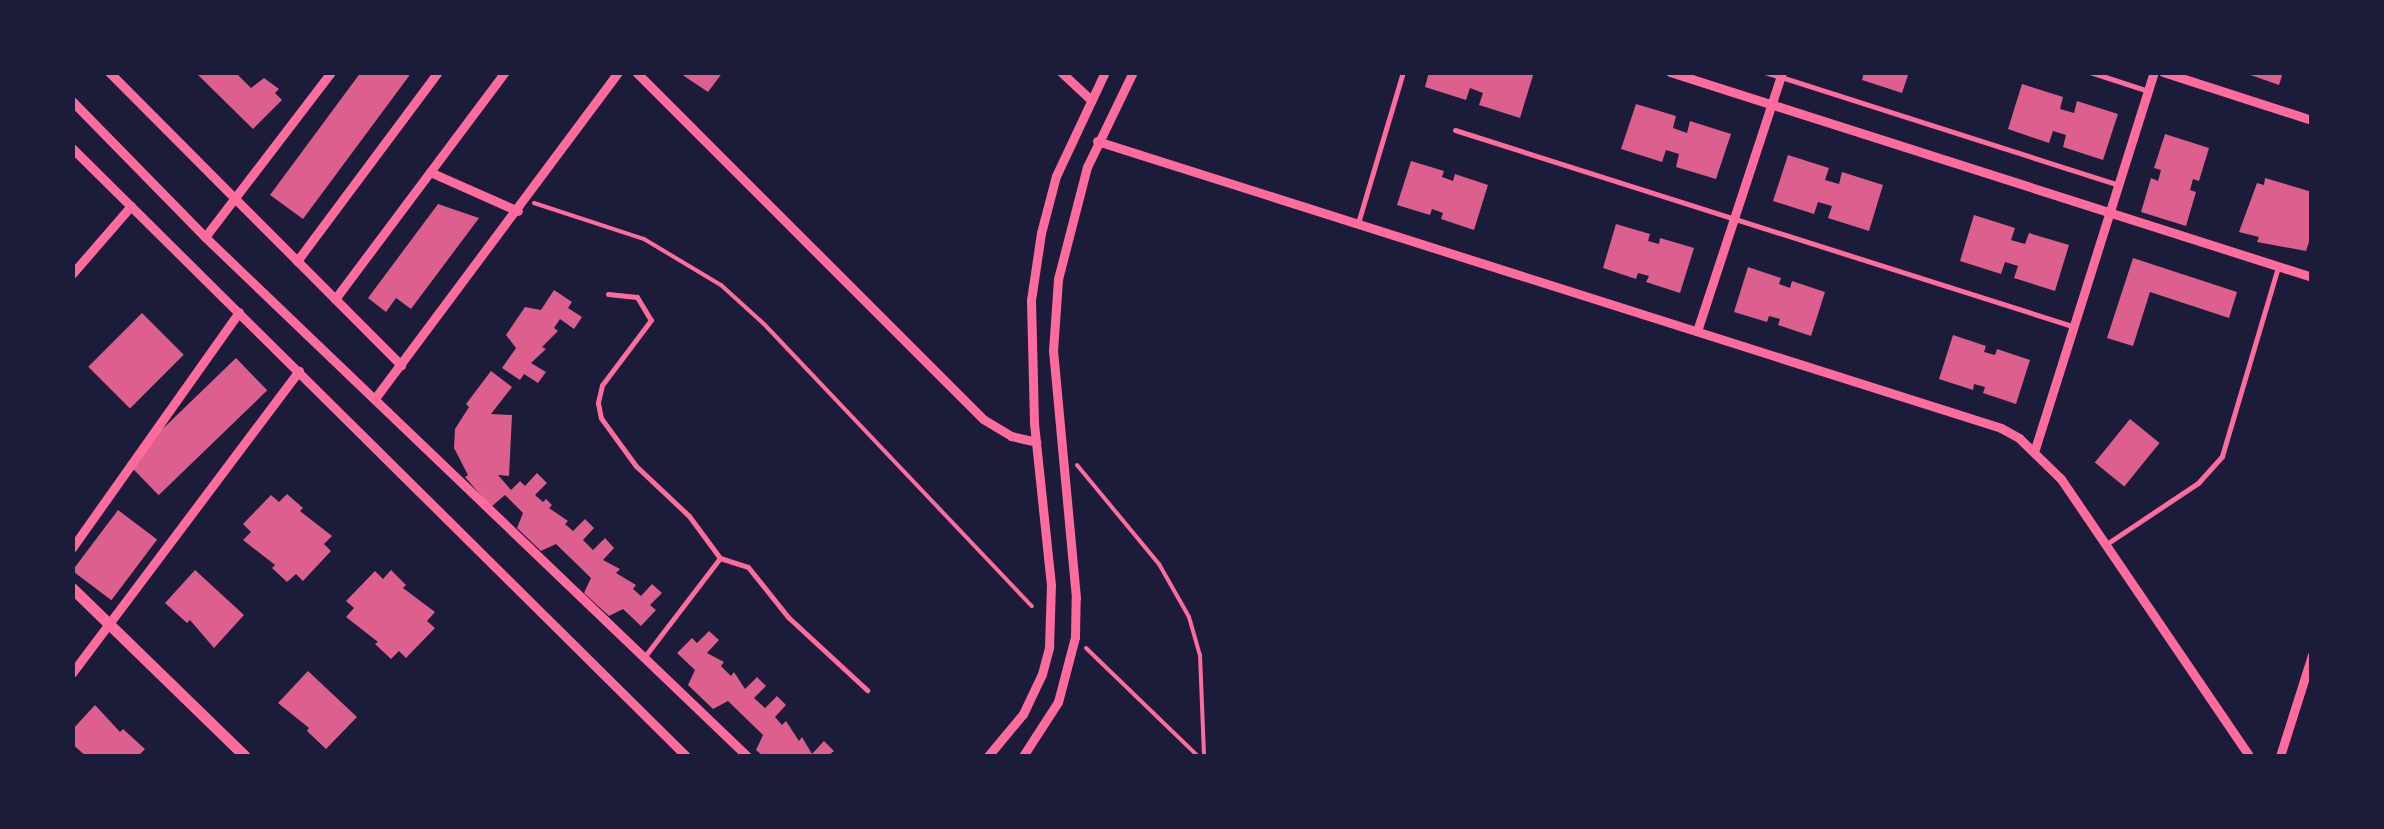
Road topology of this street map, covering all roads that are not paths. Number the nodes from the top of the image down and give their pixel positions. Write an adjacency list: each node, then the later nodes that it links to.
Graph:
1 (109, 72): 27 (street)
2 (331, 72): 27 (street)
3 (438, 72): 34 (street)
4 (505, 72): 25 (street)
5 (618, 72): 29 (street)
6 (636, 72): 46 (street)
7 (1061, 72): 18 (street)
8 (1104, 72): 18 (street)
9 (1133, 72): 23 (street)
10 (1403, 72): 32 (lane)
11 (1670, 72): 20 (street)
12 (1765, 72): 16 (lane)
13 (2090, 72): 17 (lane)
14 (2154, 72): 17 (street)
15 (2163, 72): 21 (street)
16 (1781, 75): 20 (street); 26 (lane)
17 (2148, 91): 26 (street)
18 (1090, 99): 46 (street)
19 (72, 102): 33 (street)
20 (1771, 104): 30 (street); 31 (street)
21 (2312, 120)
22 (1455, 130): 31 (lane)
23 (1097, 141): 32 (street); 61 (street)
24 (72, 148): 28 (street)
25 (430, 172): 29 (street); 39 (street)
26 (2118, 186): 30 (street)
27 (236, 200): 33 (street); 34 (street)
28 (132, 206): 36 (street); 40 (street)
29 (518, 210): 43 (street)
30 (2110, 214): 35 (street); 41 (street)
31 (1734, 218): 41 (lane); 42 (street)
32 (1358, 223): 42 (street)
33 (205, 236): 45 (street)
34 (297, 261): 39 (street)
35 (2278, 267): 37 (street); 48 (lane)
36 (72, 274)
37 (2312, 277)
38 (608, 294): 50 (lane)
39 (335, 299): 43 (street)
40 (238, 312): 44 (street); 49 (street)
41 (2074, 326): 47 (street)
42 (1698, 331): 47 (street)
43 (401, 365): 45 (street)
44 (298, 371): 52 (street); 58 (street)
45 (376, 397): 54 (street)
46 (1036, 442): 60 (street)
47 (2035, 449): 48 (street)
48 (2105, 545): 62 (street)
49 (72, 548)
50 (720, 558): 54 (lane); 56 (lane)
51 (72, 588): 52 (street)
52 (110, 623): 55 (street); 57 (street)
53 (2312, 655): 63 (street)
54 (643, 659): 59 (street)
55 (72, 673)
56 (866, 690)
57 (245, 756)
58 (686, 756)
59 (746, 756)
60 (988, 756)
61 (1023, 756)
62 (2250, 756)
63 (2280, 756)

